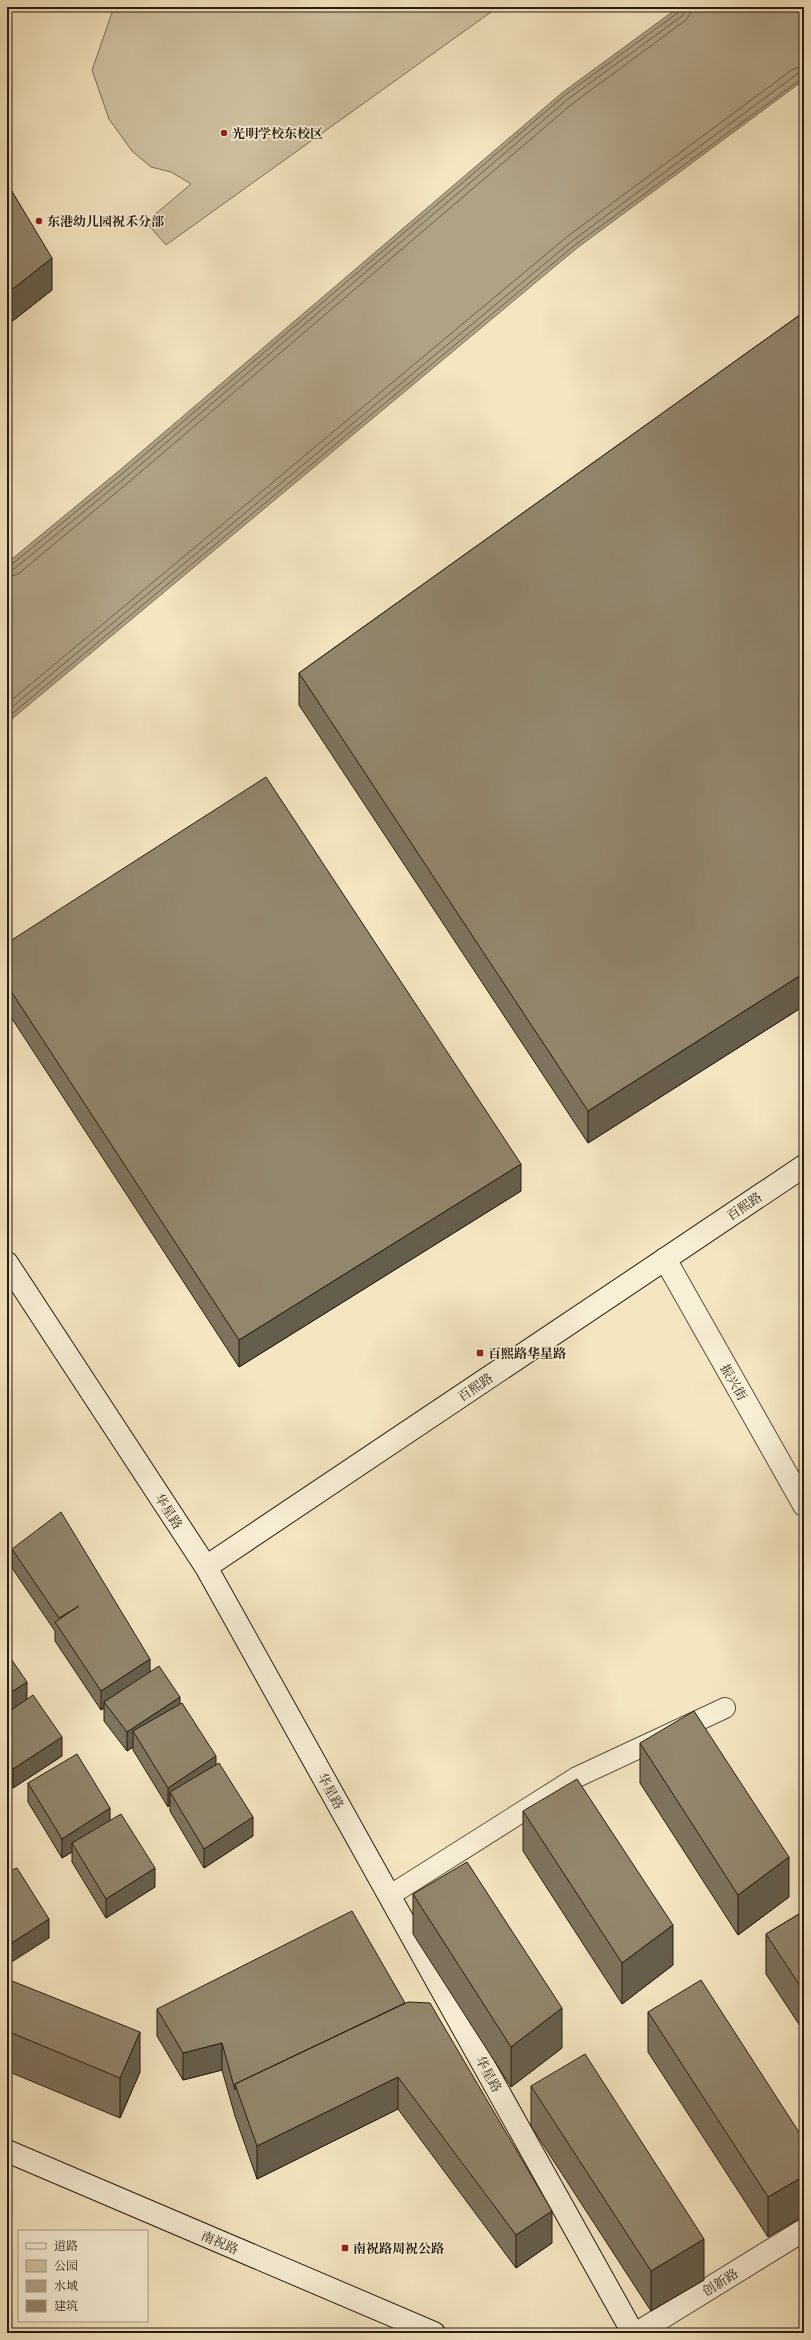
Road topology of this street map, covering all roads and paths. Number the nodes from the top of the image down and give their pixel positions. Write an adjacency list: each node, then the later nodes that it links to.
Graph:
1 (804, 1166): 2 (street, 百熙路)
2 (665, 1259): 4 (street, 振兴街); 5 (street, 百熙路)
3 (7, 1263): 5 (street, 华星路)
4 (804, 1505)
5 (206, 1568): 7 (street, 华星路)
6 (725, 1708): 7 (lane)
7 (389, 1896): 11 (street, 华星路)
8 (7, 2151): 10 (street, 南祝路)
9 (804, 2230): 12 (street, 创新路)
10 (434, 2333)
11 (633, 2333)
12 (637, 2333)

